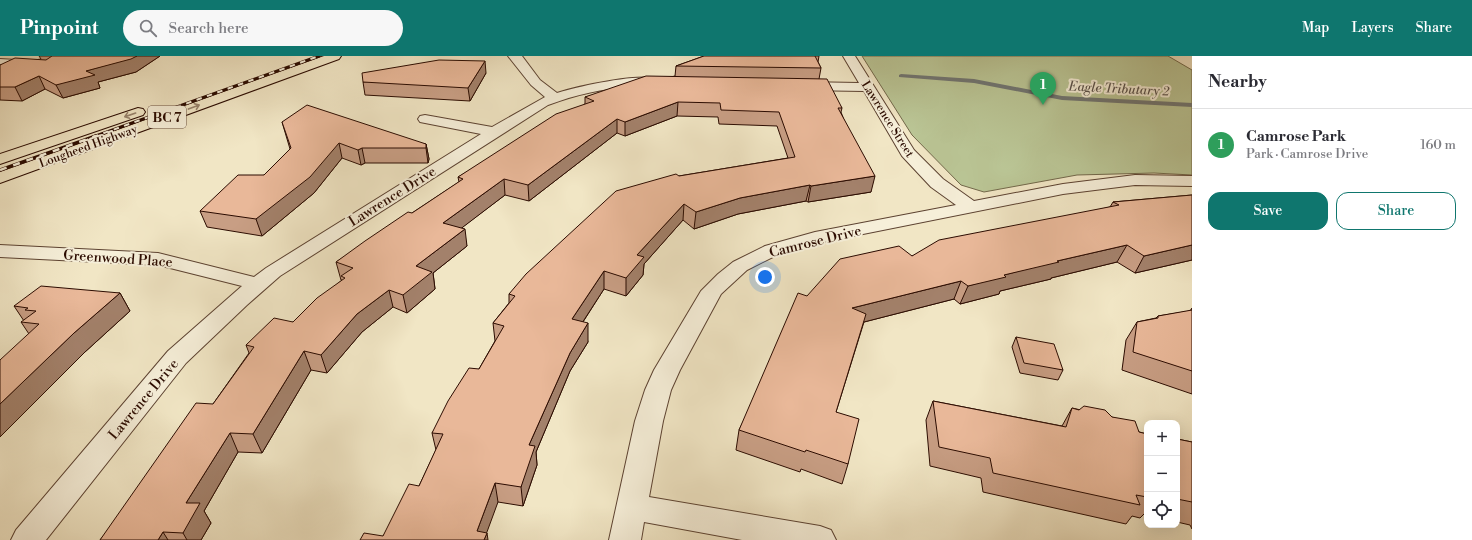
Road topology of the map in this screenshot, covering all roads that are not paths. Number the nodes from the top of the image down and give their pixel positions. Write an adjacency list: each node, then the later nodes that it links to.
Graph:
1 (299, 56): 10 (main road)
2 (335, 56): 16 (main road, Lougheed Highway / BC 7, one-way to 2)
3 (514, 56): 11 (street)
4 (849, 56): 9 (street, Lawrence Street)
5 (1, 63): 6 (street)
6 (44, 66)
7 (673, 82): 11 (street, Lawrence Drive)
8 (782, 85): 9 (street)
9 (868, 87): 18 (street, Lawrence Street)
10 (201, 90)
11 (555, 97): 14 (street, Lawrence Drive)
12 (149, 108): 15 (main road, Lougheed Highway / BC 7, one-way to 15)
13 (425, 120): 14 (street)
14 (493, 132): 20 (street, Lawrence Drive)
15 (0, 159)
16 (0, 178)
17 (1192, 181): 18 (street, Camrose Drive)
18 (971, 207): 21 (street, Camrose Drive)
19 (0, 252): 20 (street, Greenwood Place)
20 (258, 284): 22 (street, Lawrence Drive)
21 (632, 508): 23 (street, Camrose Drive); 24 (street)
22 (27, 540)
23 (625, 540)
24 (820, 540)

